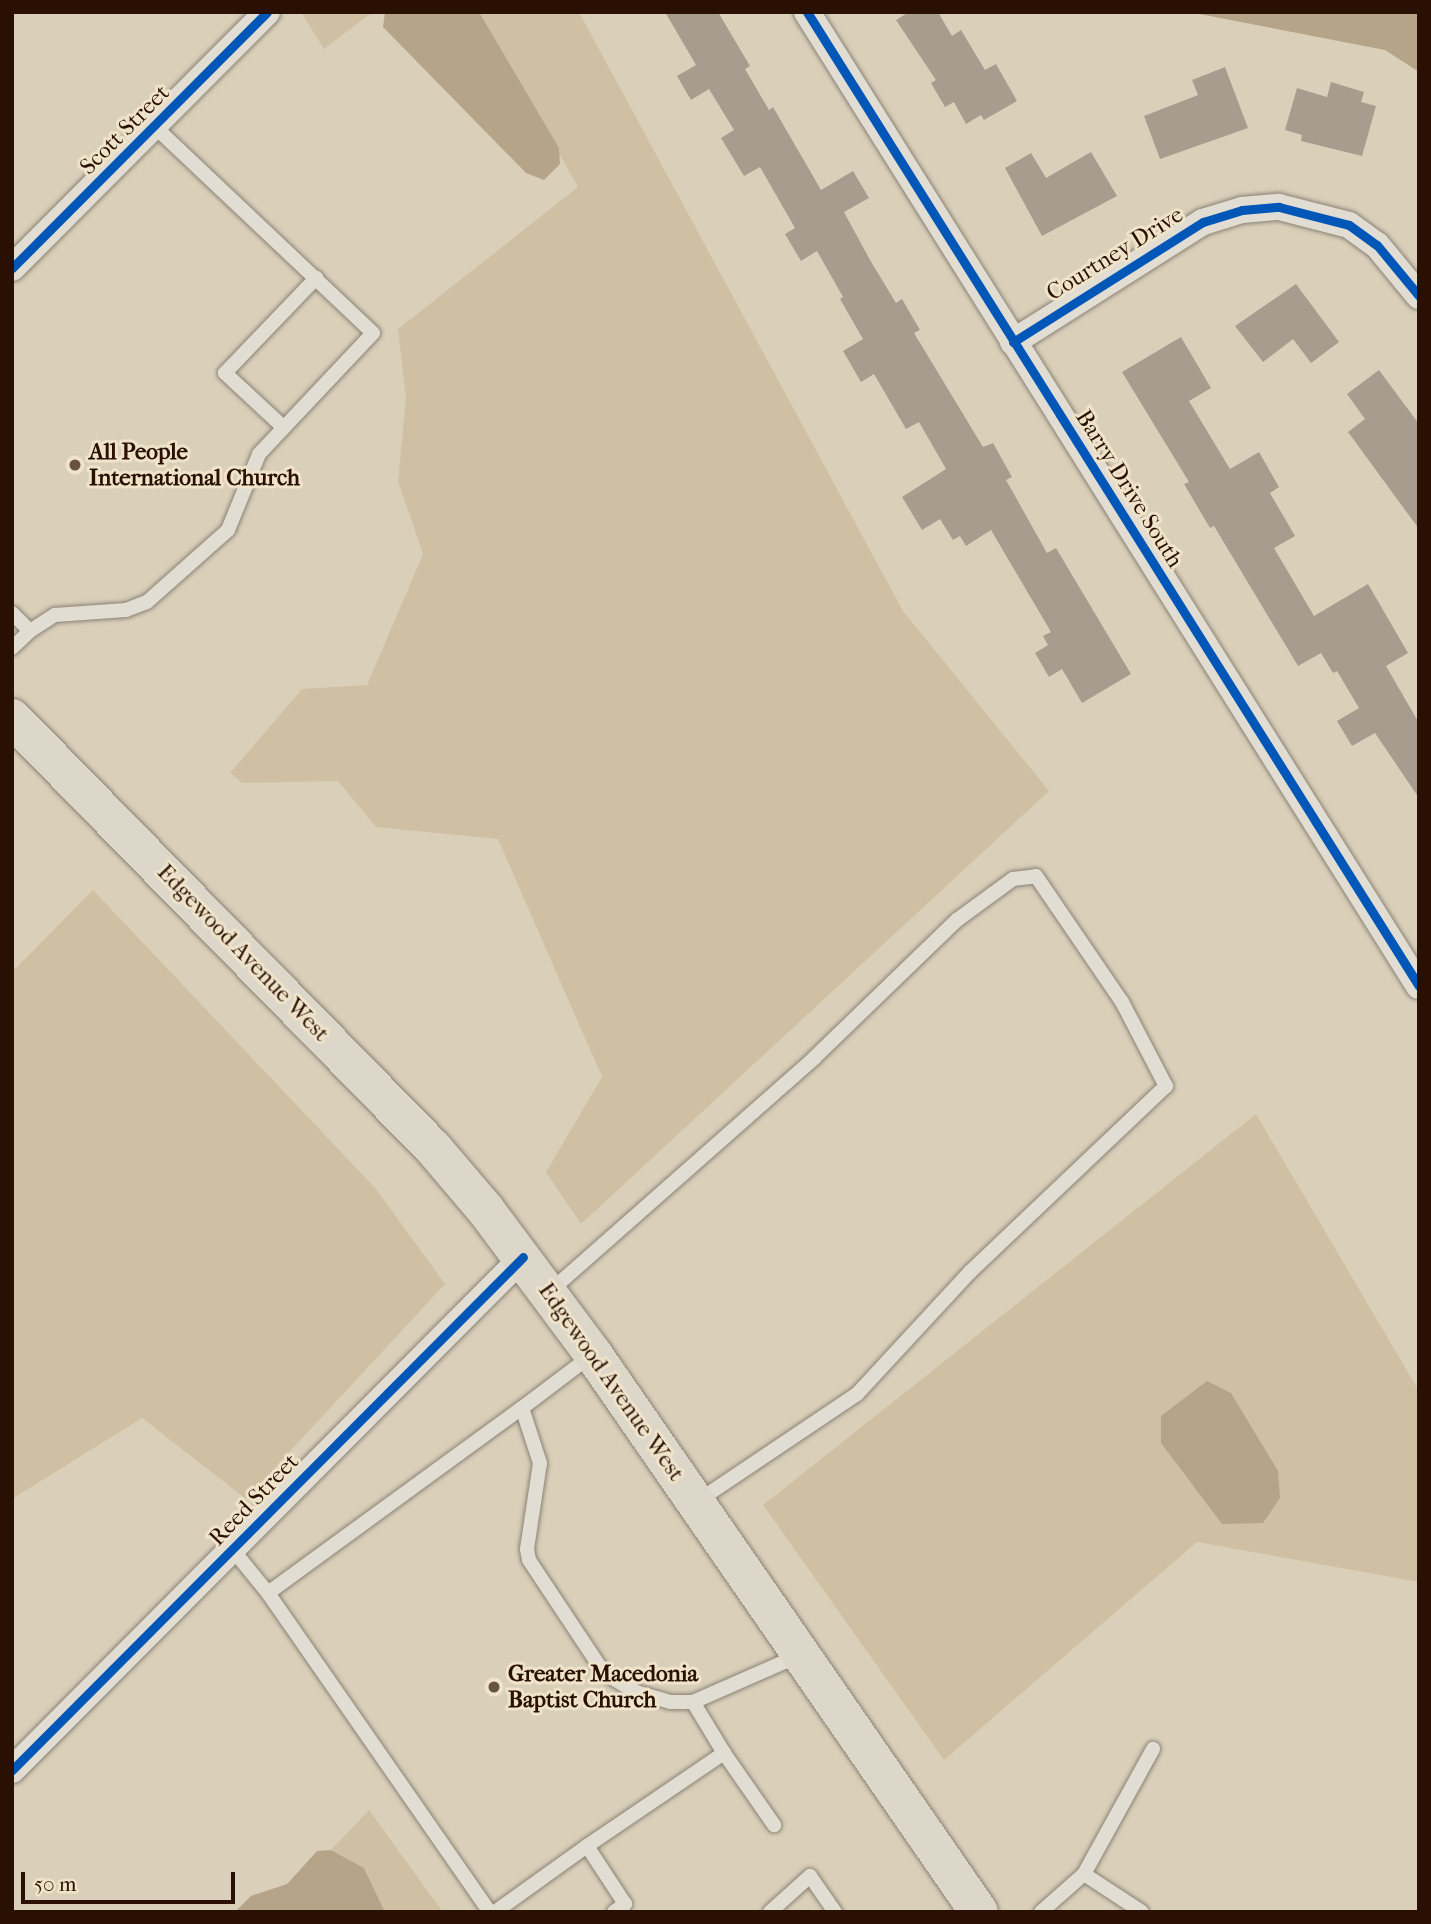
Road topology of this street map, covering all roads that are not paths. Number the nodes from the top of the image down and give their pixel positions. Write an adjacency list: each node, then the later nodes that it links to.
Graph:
1 (807, 12): 7 (street, Barry Drive South)
2 (263, 14): 3 (street, Scott Street)
3 (156, 128): 4 (street, Scott Street); 5 (lane)
4 (12, 268)
5 (316, 278): 8 (lane); 8 (lane)
6 (1419, 296): 7 (street, Courtney Drive)
7 (1013, 342): 13 (street, Barry Drive South)
8 (282, 426): 10 (lane)
9 (12, 613): 10 (lane)
10 (30, 631): 11 (lane)
11 (12, 648)
12 (14, 723): 14 (main road, Edgewood Avenue West)
13 (1419, 986)
14 (523, 1257): 15 (main road, Edgewood Avenue West); 19 (street, Reed Street)
15 (549, 1292): 16 (main road, Edgewood Avenue West); 18 (lane)
16 (593, 1354): 17 (lane); 18 (main road, Edgewood Avenue West)
17 (522, 1408): 20 (lane); 22 (lane)
18 (695, 1503): 21 (main road, Edgewood Avenue West)
19 (233, 1550): 20 (lane); 25 (street, Reed Street)
20 (268, 1593): 29 (lane)
21 (800, 1655): 22 (lane); 33 (main road, Edgewood Avenue West)
22 (693, 1702): 24 (lane)
23 (1153, 1749): 28 (lane)
24 (724, 1753): 26 (lane); 27 (lane)
25 (12, 1770)
26 (774, 1825)
27 (587, 1846): 29 (lane); 30 (lane)
28 (1084, 1874): 34 (lane); 35 (lane)
29 (492, 1912)
30 (614, 1912)
31 (770, 1912): 32 (lane)
32 (835, 1912)
33 (979, 1912)
34 (1041, 1912)
35 (1142, 1912)

